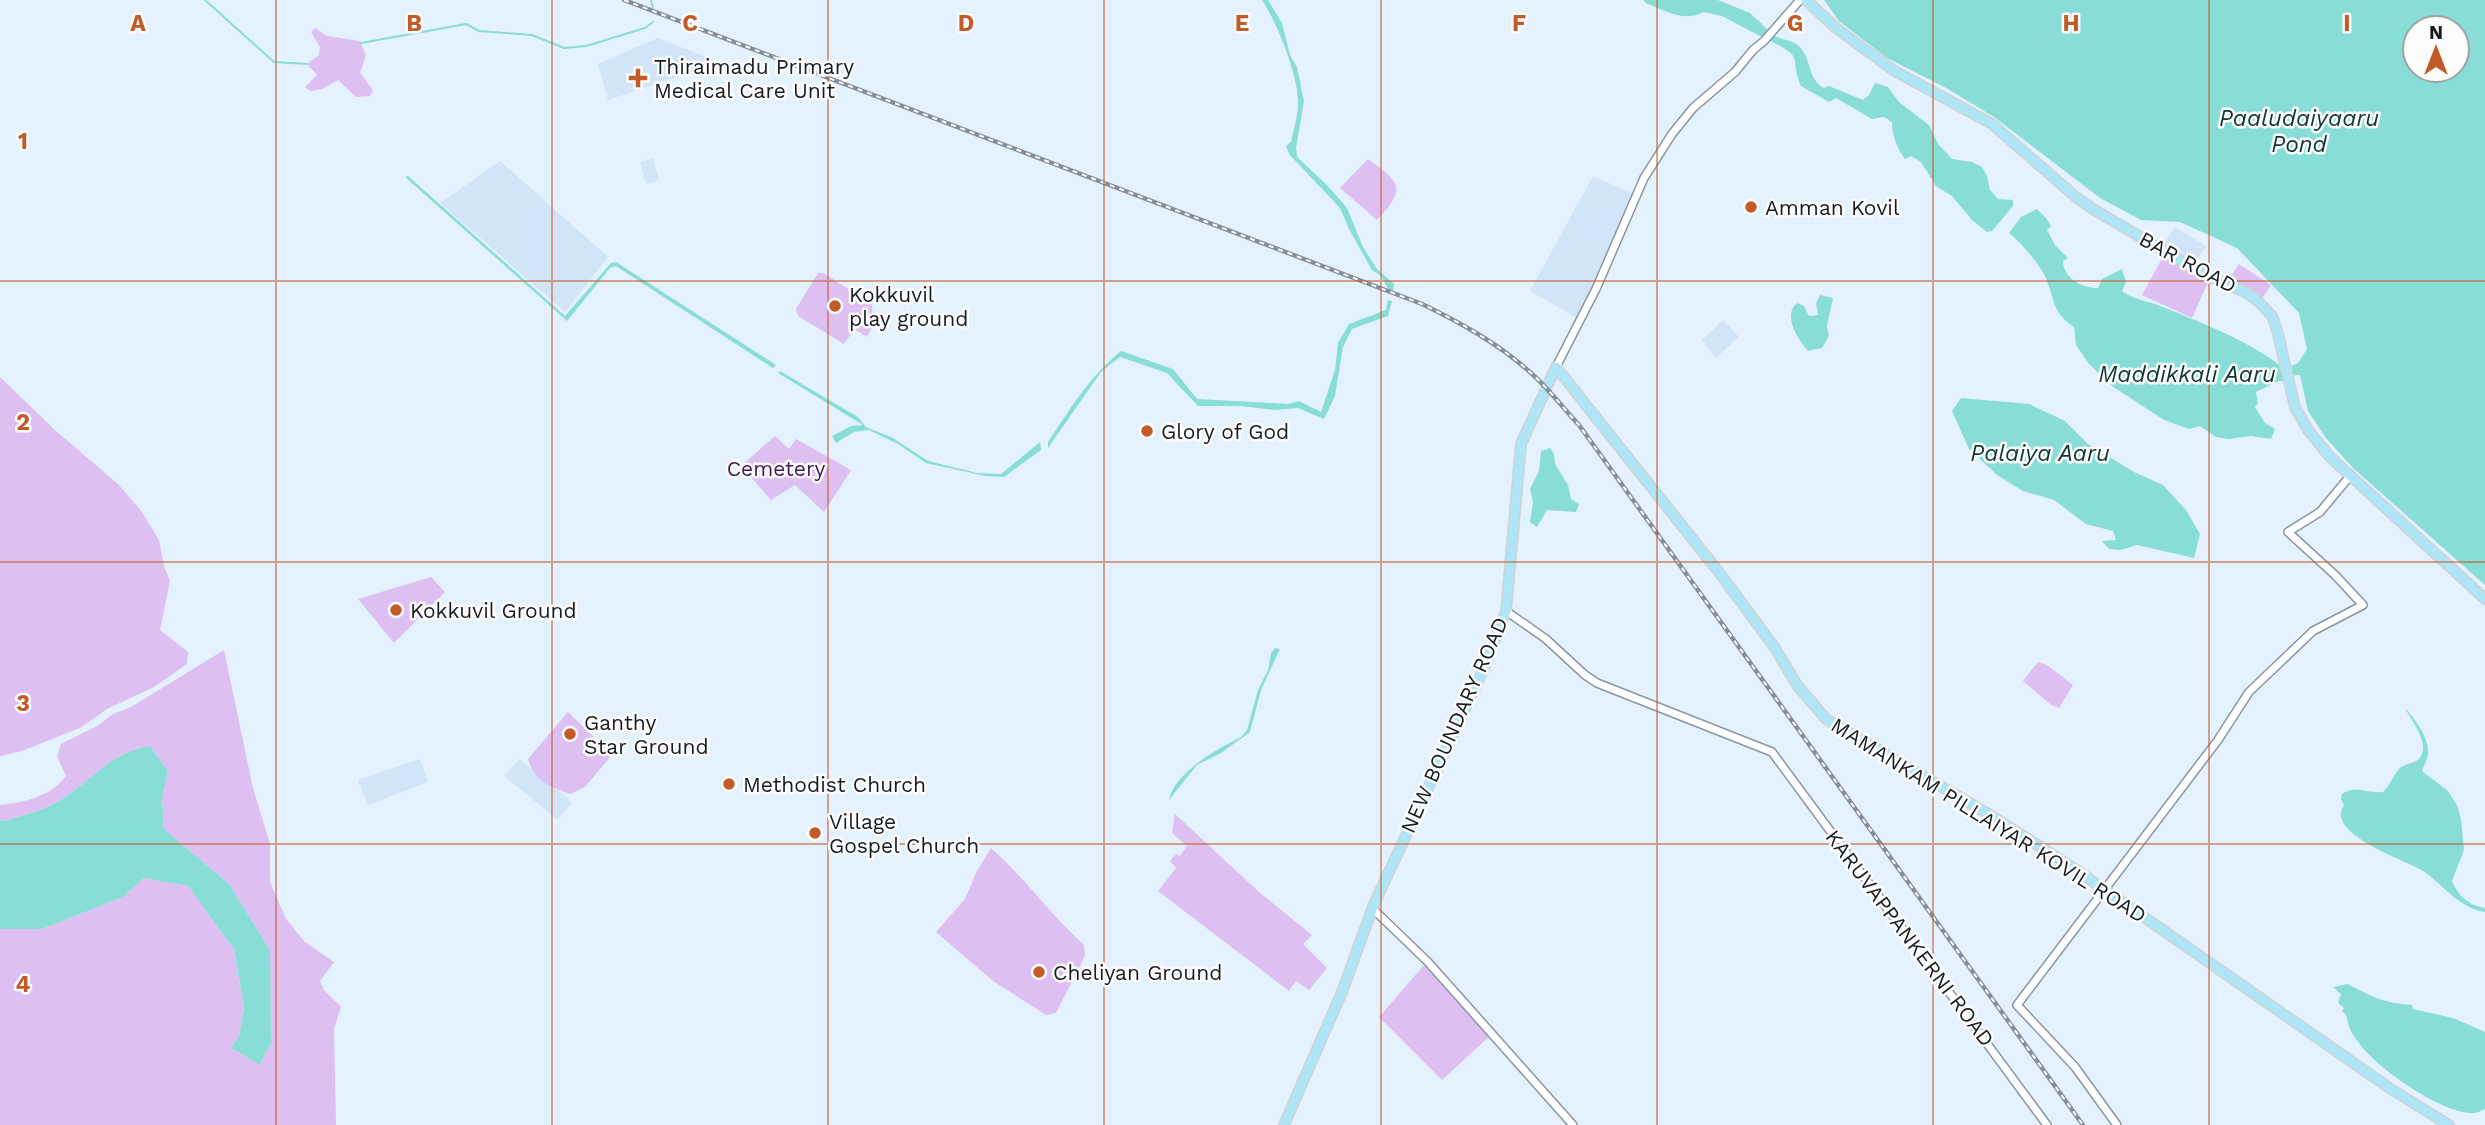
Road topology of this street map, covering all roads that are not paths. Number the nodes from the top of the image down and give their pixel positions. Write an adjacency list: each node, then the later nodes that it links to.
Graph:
1 (1800, 0): 3 (street, NEW BOUNDARY ROAD)
2 (1806, 0): 4 (main road, BAR ROAD)
3 (1556, 367): 6 (main road, NEW BOUNDARY ROAD); 7 (main road, MAMANKAM PILLAIYAR KOVIL ROAD)
4 (2350, 476): 5 (main road, BAR ROAD); 7 (street)
5 (2485, 599)
6 (1506, 611): 8 (main road, NEW BOUNDARY ROAD); 11 (street, KARUVAPPANKERNI ROAD)
7 (2103, 889): 12 (street); 13 (main road, MAMANKAM PILLAIYAR KOVIL ROAD)
8 (1373, 909): 9 (main road, NEW BOUNDARY ROAD); 10 (street)
9 (1284, 1125)
10 (1573, 1125)
11 (2047, 1125)
12 (2117, 1125)
13 (2449, 1125)

